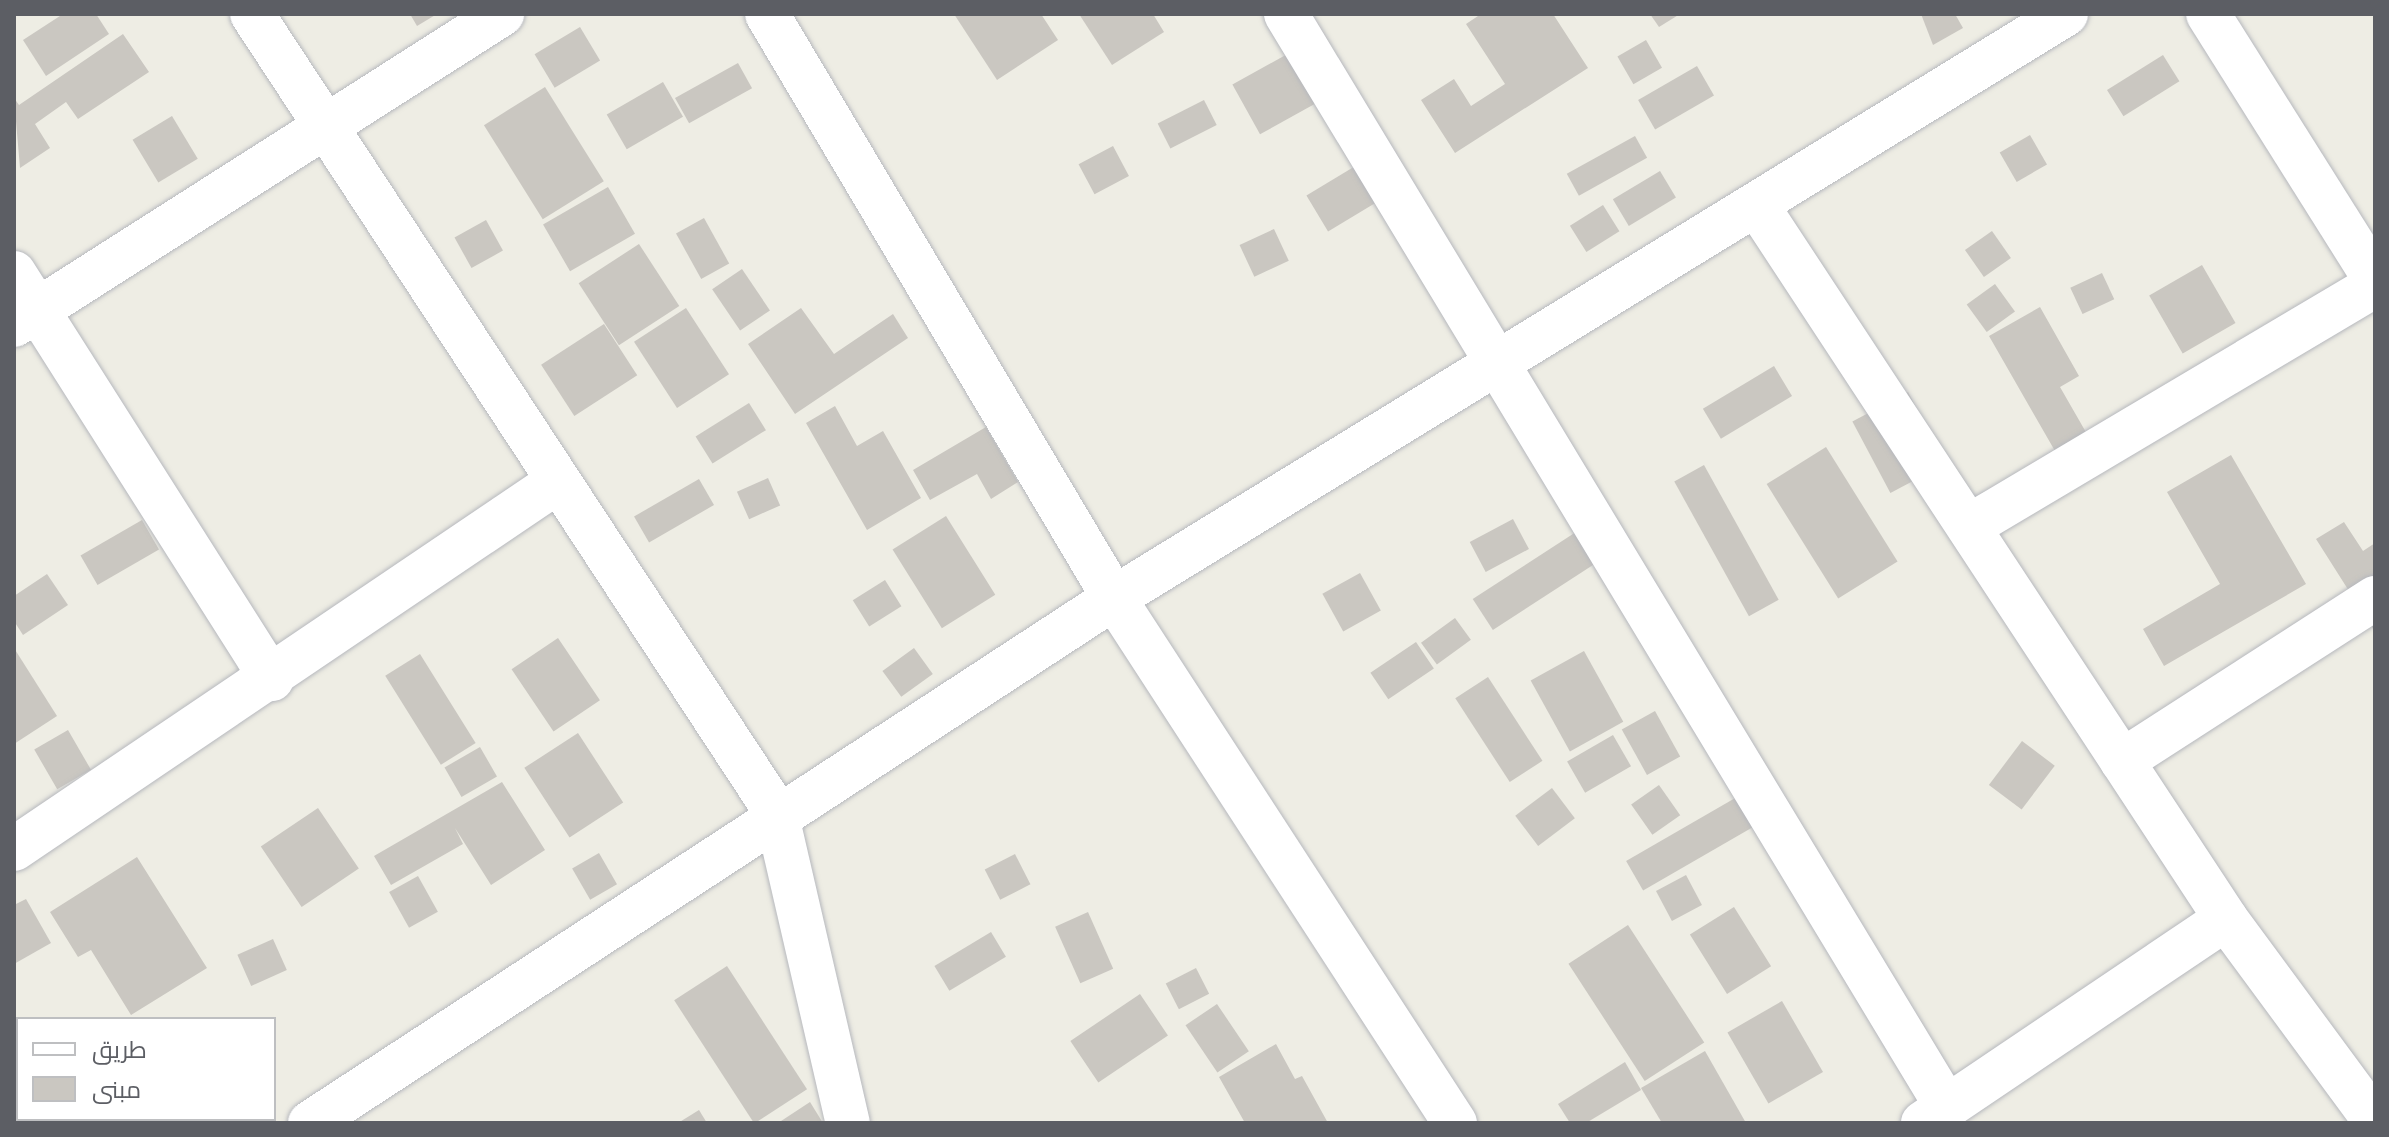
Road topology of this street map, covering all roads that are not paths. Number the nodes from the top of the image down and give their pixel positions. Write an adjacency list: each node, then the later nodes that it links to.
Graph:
1 (252, 14): 7 (street)
2 (502, 14): 7 (street)
3 (767, 14): 15 (street)
4 (1286, 14): 12 (street)
5 (2066, 14): 8 (street)
6 (2208, 14): 10 (street)
7 (325, 126): 11 (street); 13 (street)
8 (1758, 207): 12 (street); 14 (street)
9 (14, 273): 11 (street)
10 (2375, 282): 14 (street)
11 (26, 318): 17 (street)
12 (1502, 362): 15 (street); 22 (street)
13 (557, 482): 17 (street); 19 (street)
14 (1973, 524): 18 (street)
15 (1114, 598): 19 (street); 26 (street)
16 (2375, 598): 18 (street)
17 (272, 679): 20 (street)
18 (2122, 761): 21 (street)
19 (776, 812): 24 (street); 25 (street)
20 (14, 849)
21 (2226, 919): 22 (street); 23 (street)
22 (1935, 1115)
23 (2375, 1121)
24 (310, 1123)
25 (848, 1123)
26 (1455, 1123)

